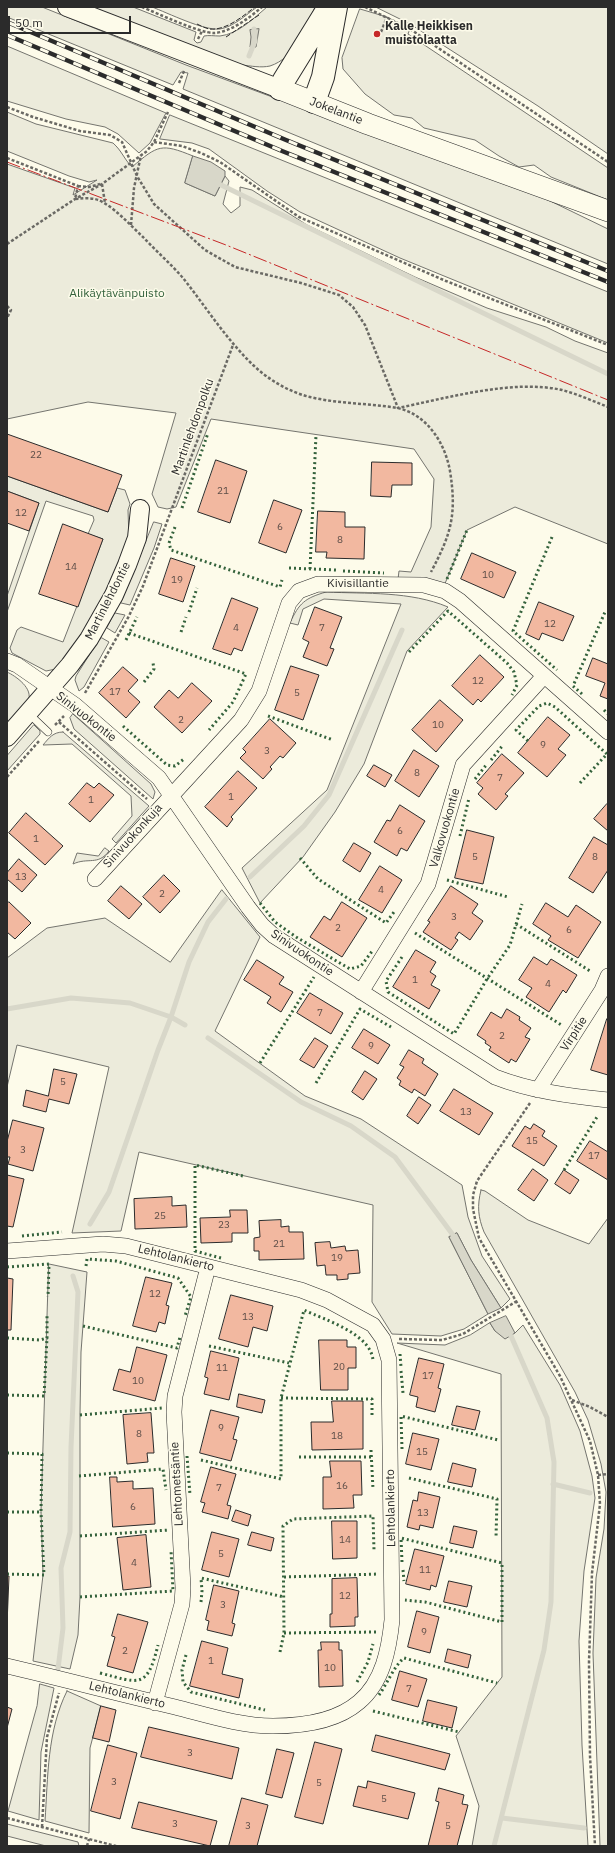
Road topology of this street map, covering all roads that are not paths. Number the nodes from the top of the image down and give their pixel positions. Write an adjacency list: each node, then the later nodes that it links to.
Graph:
1 (67, 7): 4 (street, Jokelantie)
2 (329, 7): 4 (highway)
3 (336, 7): 5 (highway)
4 (280, 90): 5 (main road, Jokelantie)
5 (314, 102): 6 (main road, Jokelantie)
6 (608, 211)
7 (140, 509): 10 (street, Martinlehdontie)
8 (7, 661): 10 (street, Sinivuokontie)
9 (544, 676): 13 (street, Kivisillantie); 15 (street, Kivisillantie); 18 (street, Valkovuokontie)
10 (50, 688): 11 (street, Martinlehdontie); 15 (street, Sinivuokontie)
11 (28, 713): 12 (lane); 14 (street, Martinlehdontie)
12 (48, 732)
13 (608, 732)
14 (7, 737)
15 (172, 794): 16 (street, Sinivuokonkuja); 18 (street, Sinivuokontie)
16 (95, 879)
17 (608, 976): 19 (street, Virpitie)
18 (361, 992): 19 (street, Sinivuokontie)
19 (538, 1090): 20 (street, Sinivuokontie)
20 (608, 1100)
21 (7, 1251): 22 (street, Lehtolankierto)
22 (208, 1267): 24 (street, Lehtometsäntie); 24 (street, Lehtolankierto)
23 (7, 1666): 24 (street, Lehtolankierto)
24 (155, 1703)

